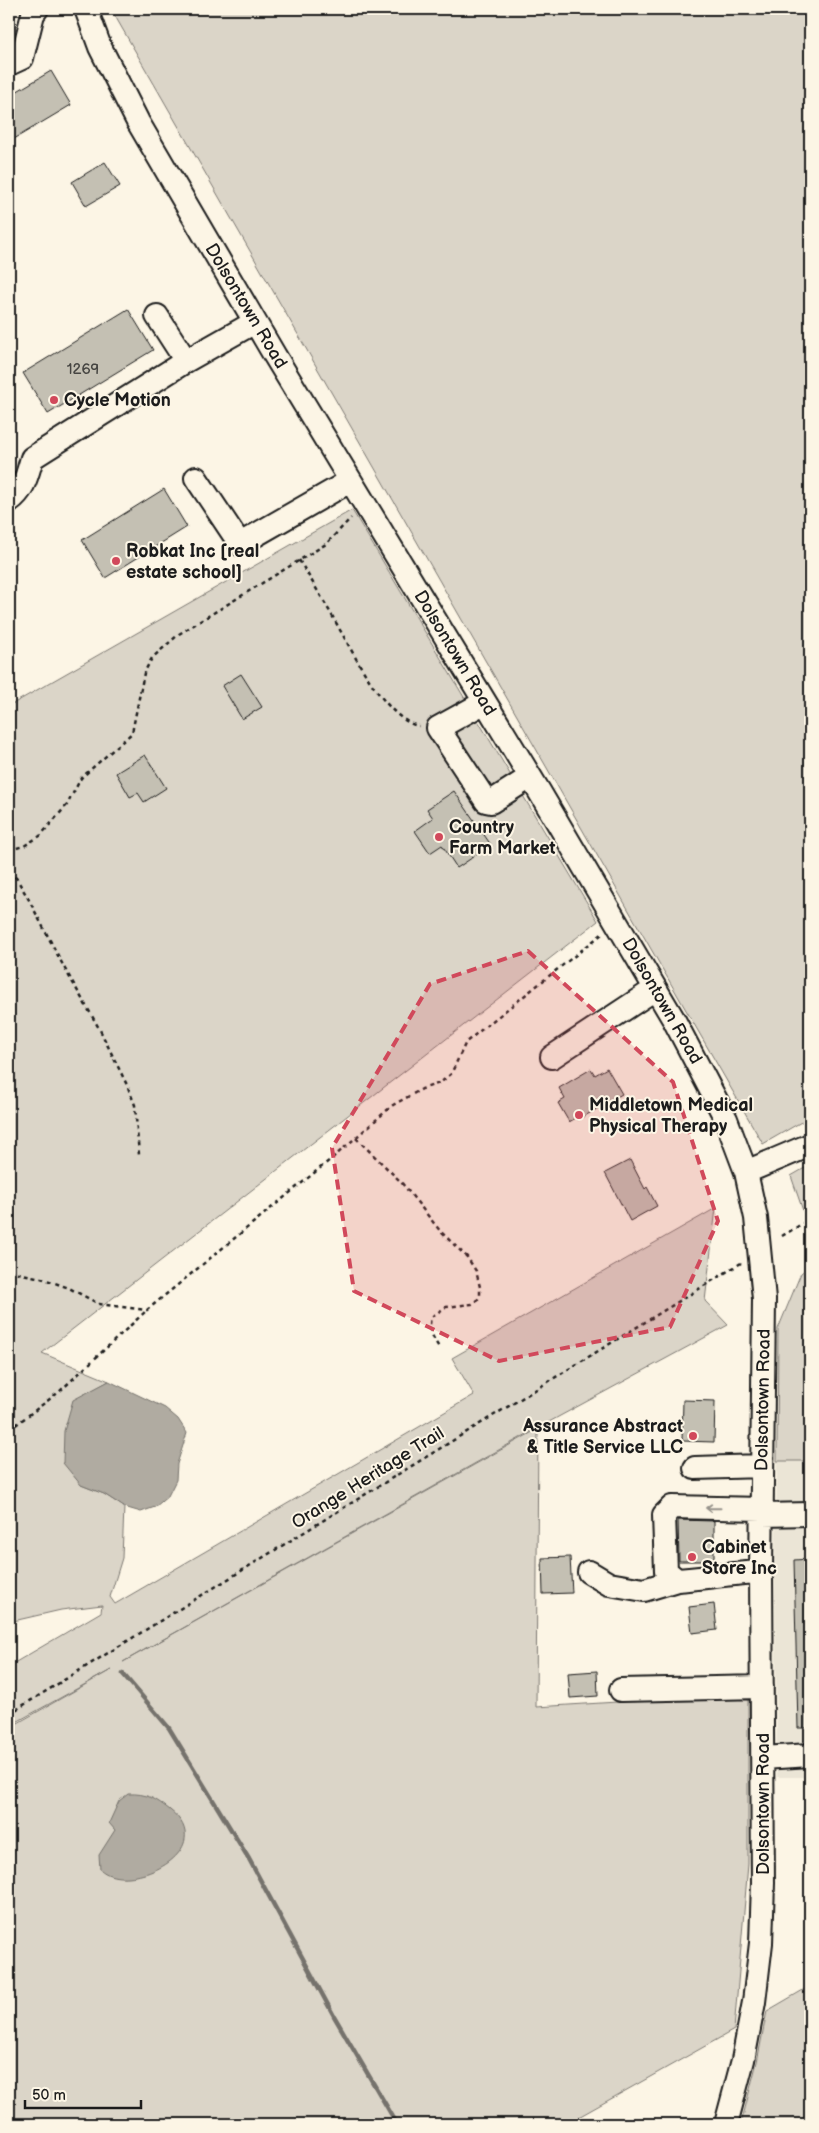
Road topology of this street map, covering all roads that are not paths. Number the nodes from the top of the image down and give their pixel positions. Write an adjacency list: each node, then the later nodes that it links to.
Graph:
1 (37, 9): 3 (street)
2 (86, 9): 5 (street, Dolsontown Road)
3 (9, 64)
4 (157, 316): 6 (street)
5 (255, 322): 6 (street); 8 (street, Dolsontown Road)
6 (186, 361): 9 (street)
7 (196, 478): 8 (street)
8 (350, 481): 10 (street, Dolsontown Road)
9 (9, 501)
10 (485, 702): 11 (street, Dolsontown Road); 11 (street)
11 (530, 777): 12 (street, Dolsontown Road)
12 (655, 989): 13 (street); 15 (street, Dolsontown Road)
13 (552, 1057)
14 (810, 1145): 15 (street)
15 (746, 1172): 16 (street, Dolsontown Road)
16 (762, 1466): 17 (street); 18 (street, Dolsontown Road)
17 (695, 1468)
18 (762, 1512): 19 (street); 21 (street, Dolsontown Road); 22 (street, one-way to 22)
19 (810, 1514)
20 (589, 1572): 22 (street)
21 (761, 1572): 22 (street); 23 (street, Dolsontown Road)
22 (677, 1580)
23 (762, 1687): 24 (street); 26 (street, Dolsontown Road)
24 (621, 1690)
25 (810, 1755): 26 (street)
26 (763, 1758): 27 (street, Dolsontown Road)
27 (726, 2124)

